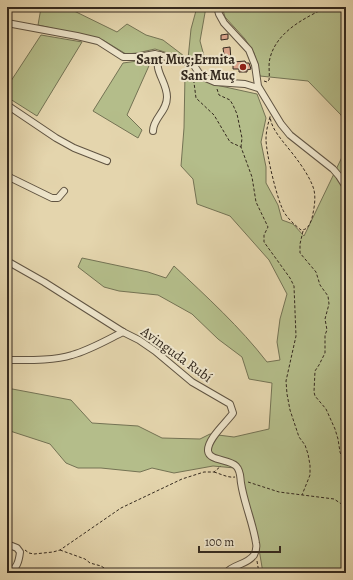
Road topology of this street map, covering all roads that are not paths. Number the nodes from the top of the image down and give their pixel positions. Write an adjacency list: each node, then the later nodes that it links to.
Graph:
1 (217, 7): 4 (street)
2 (7, 23): 3 (street)
3 (160, 54): 4 (street); 6 (street)
4 (258, 88): 9 (street)
5 (7, 105): 7 (street)
6 (153, 131)
7 (107, 161)
8 (7, 176): 10 (street)
9 (346, 187)
10 (64, 192)
11 (8, 261): 12 (street, Avinguda Rubí)
12 (124, 332): 13 (street); 16 (street, Avinguda Rubí)
13 (7, 360)
14 (7, 544): 15 (street)
15 (8, 573)
16 (226, 573)

